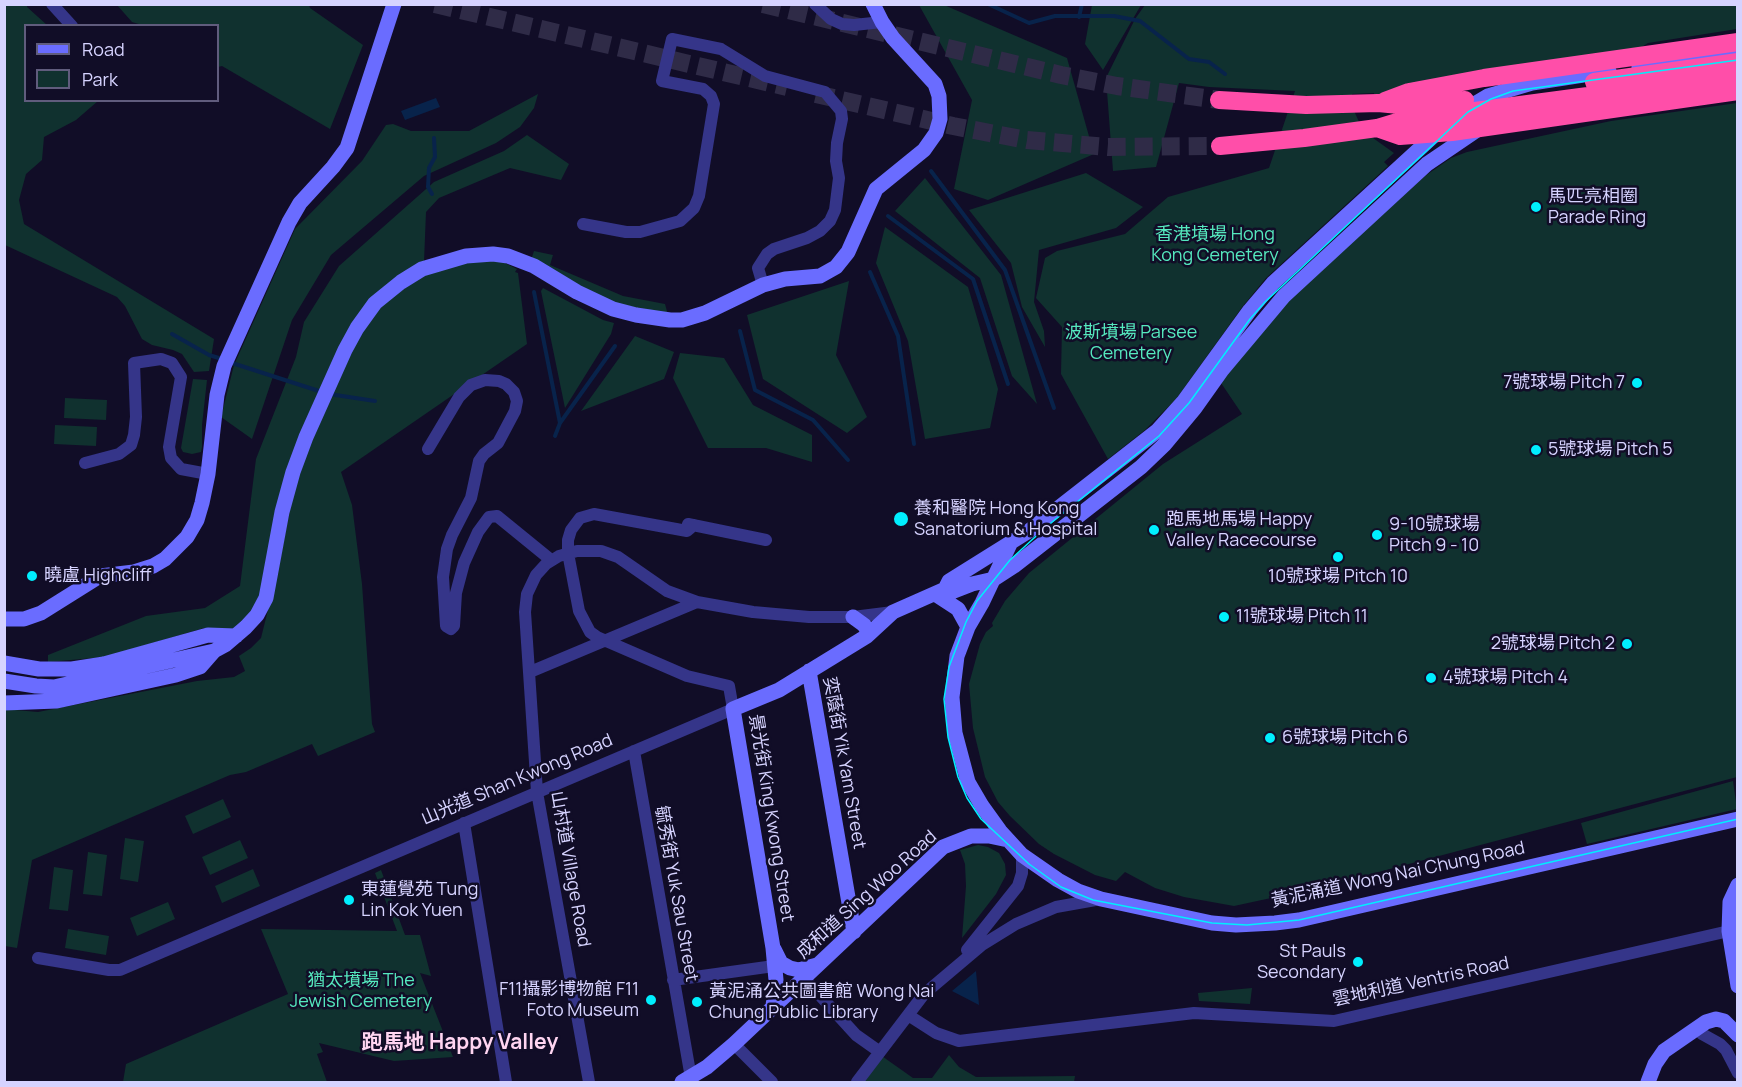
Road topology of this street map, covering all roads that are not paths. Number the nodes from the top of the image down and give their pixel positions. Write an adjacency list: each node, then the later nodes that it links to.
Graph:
1 (52, 4): 6 (street)
2 (394, 4): 20 (street)
3 (815, 4): 5 (street)
4 (873, 4): 5 (street)
5 (882, 22): 17 (street)
6 (70, 24)
7 (1737, 42): 13 (highway)
8 (1737, 52): 24 (street)
9 (1737, 62): 13 (highway)
10 (1737, 77): 14 (highway); 27 (street, 黃泥涌道 Wong Nai Chung Road)
11 (1737, 91): 14 (highway)
12 (1219, 100): 13 (highway)
13 (1378, 104)
14 (1377, 128): 15 (highway)
15 (1220, 146)
16 (583, 224): 17 (street)
17 (764, 285): 36 (street)
18 (428, 448): 26 (street)
19 (85, 464): 20 (street)
20 (208, 474): 32 (street)
21 (621, 511): 22 (street)
22 (694, 525): 23 (street); 25 (street)
23 (766, 540)
24 (1010, 544): 27 (street, 黃泥涌道 Wong Nai Chung Road); 28 (street)
25 (568, 553): 26 (street, 山村道 Village Road); 29 (street, 山村道 Village Road); 35 (street)
26 (551, 560): 39 (street, 山村道 Village Road)
27 (994, 579): 28 (street, 山光道 Shan Kwong Road); 33 (street, 黃泥涌道 Wong Nai Chung Road)
28 (940, 592): 30 (street, 山光道 Shan Kwong Road); 33 (street)
29 (698, 602): 31 (street, 山村道 Village Road); 35 (street)
30 (893, 612): 31 (street, 山村道 Village Road); 34 (street, 山光道 Shan Kwong Road)
31 (853, 617): 34 (street)
32 (4, 619)
33 (968, 627): 47 (street, 黃泥涌道 Wong Nai Chung Road)
34 (867, 636): 38 (street, 山光道 Shan Kwong Road)
35 (607, 641): 39 (street); 42 (street)
36 (225, 644): 37 (street); 40 (street); 41 (street)
37 (4, 663)
38 (809, 671): 42 (street, 山光道 Shan Kwong Road); 52 (street, 奕蔭街 Yik Yam Street)
39 (530, 672): 44 (street, 山村道 Village Road)
40 (4, 681)
41 (4, 703)
42 (733, 709): 43 (street, 山光道 Shan Kwong Road); 53 (street, 景光街 King Kwong Street)
43 (634, 751): 44 (street, 山光道 Shan Kwong Road); 59 (street, 毓秀街 Yuk Sau Street)
44 (537, 792): 46 (street, 山光道 Shan Kwong Road); 70 (street, 山村道 Village Road)
45 (1737, 819): 50 (street, 黃泥涌道 Wong Nai Chung Road)
46 (464, 823): 54 (street, 山光道 Shan Kwong Road); 69 (street)
47 (1008, 840): 48 (street, 黃泥涌道 Wong Nai Chung Road); 52 (street, 成和道 Sing Woo Road)
48 (1022, 855): 50 (street, 黃泥涌道 Wong Nai Chung Road); 57 (street)
49 (1737, 885): 51 (street)
50 (1101, 899): 57 (street)
51 (1729, 931): 60 (street); 62 (street, 雲地利道 Ventris Road)
52 (854, 932): 55 (street, 成和道 Sing Woo Road)
53 (773, 948): 55 (street); 56 (street, 景光街 King Kwong Street)
54 (38, 958)
55 (818, 965): 58 (street, 成和道 Sing Woo Road)
56 (774, 966): 59 (street); 61 (street, 景光街 King Kwong Street)
57 (951, 970): 62 (street)
58 (804, 978): 61 (street, 成和道 Sing Woo Road); 66 (street)
59 (673, 980): 68 (street, 毓秀街 Yuk Sau Street)
60 (1737, 986)
61 (773, 1006): 65 (street, 成和道 Sing Woo Road)
62 (908, 1015): 66 (street)
63 (1697, 1027): 64 (street); 67 (street); 73 (street)
64 (1737, 1035)
65 (734, 1044): 68 (street, 成和道 Sing Woo Road); 71 (street)
66 (880, 1052): 72 (street)
67 (1737, 1073)
68 (686, 1080)
69 (506, 1083)
70 (589, 1083)
71 (772, 1083)
72 (857, 1083)
73 (1648, 1083)

